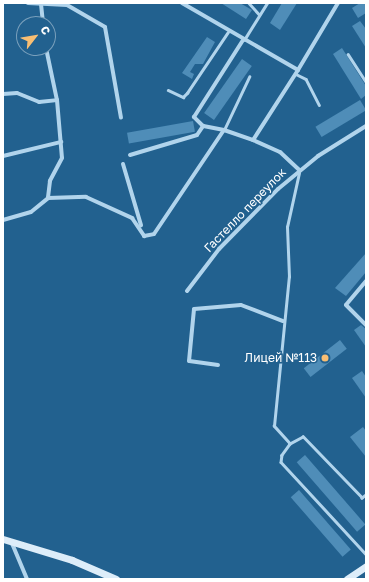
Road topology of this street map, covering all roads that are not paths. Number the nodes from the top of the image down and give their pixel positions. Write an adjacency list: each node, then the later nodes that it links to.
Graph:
1 (28, 3): 6 (street)
2 (182, 3): 10 (street)
3 (249, 3): 8 (lane)
4 (267, 3): 8 (lane)
5 (338, 3): 14 (street)
6 (41, 4): 7 (street); 9 (street)
7 (58, 4): 21 (street)
8 (259, 14): 11 (lane)
9 (42, 16)
10 (228, 32): 11 (street); 17 (lane)
11 (243, 40): 14 (street); 22 (street)
12 (348, 54): 16 (lane)
13 (48, 56): 19 (street)
14 (297, 72): 20 (lane); 26 (street)
15 (249, 77): 24 (lane)
16 (366, 82)
17 (168, 90)
18 (3, 94): 19 (street)
19 (57, 100): 27 (street)
20 (319, 105)
21 (121, 118)
22 (203, 126): 24 (street); 28 (street)
23 (365, 126): 25 (street); 31 (street, Гастелло переулок)
24 (224, 130): 26 (street); 34 (street)
25 (366, 132)
26 (253, 140): 31 (street)
27 (61, 142): 29 (street); 32 (street)
28 (130, 155)
29 (3, 156)
30 (123, 164): 34 (street)
31 (299, 170): 36 (street, Гастелло переулок); 37 (lane)
32 (48, 198): 33 (street); 34 (street)
33 (3, 220)
34 (144, 236)
35 (366, 281): 38 (street)
36 (187, 291)
37 (283, 321): 39 (street); 40 (lane)
38 (366, 325)
39 (218, 365)
40 (290, 444): 41 (lane); 43 (lane)
41 (366, 495)
42 (7, 539): 45 (street); 46 (street)
43 (366, 554)
44 (366, 566): 47 (street)
45 (27, 579)
46 (116, 579)
47 (347, 579)

